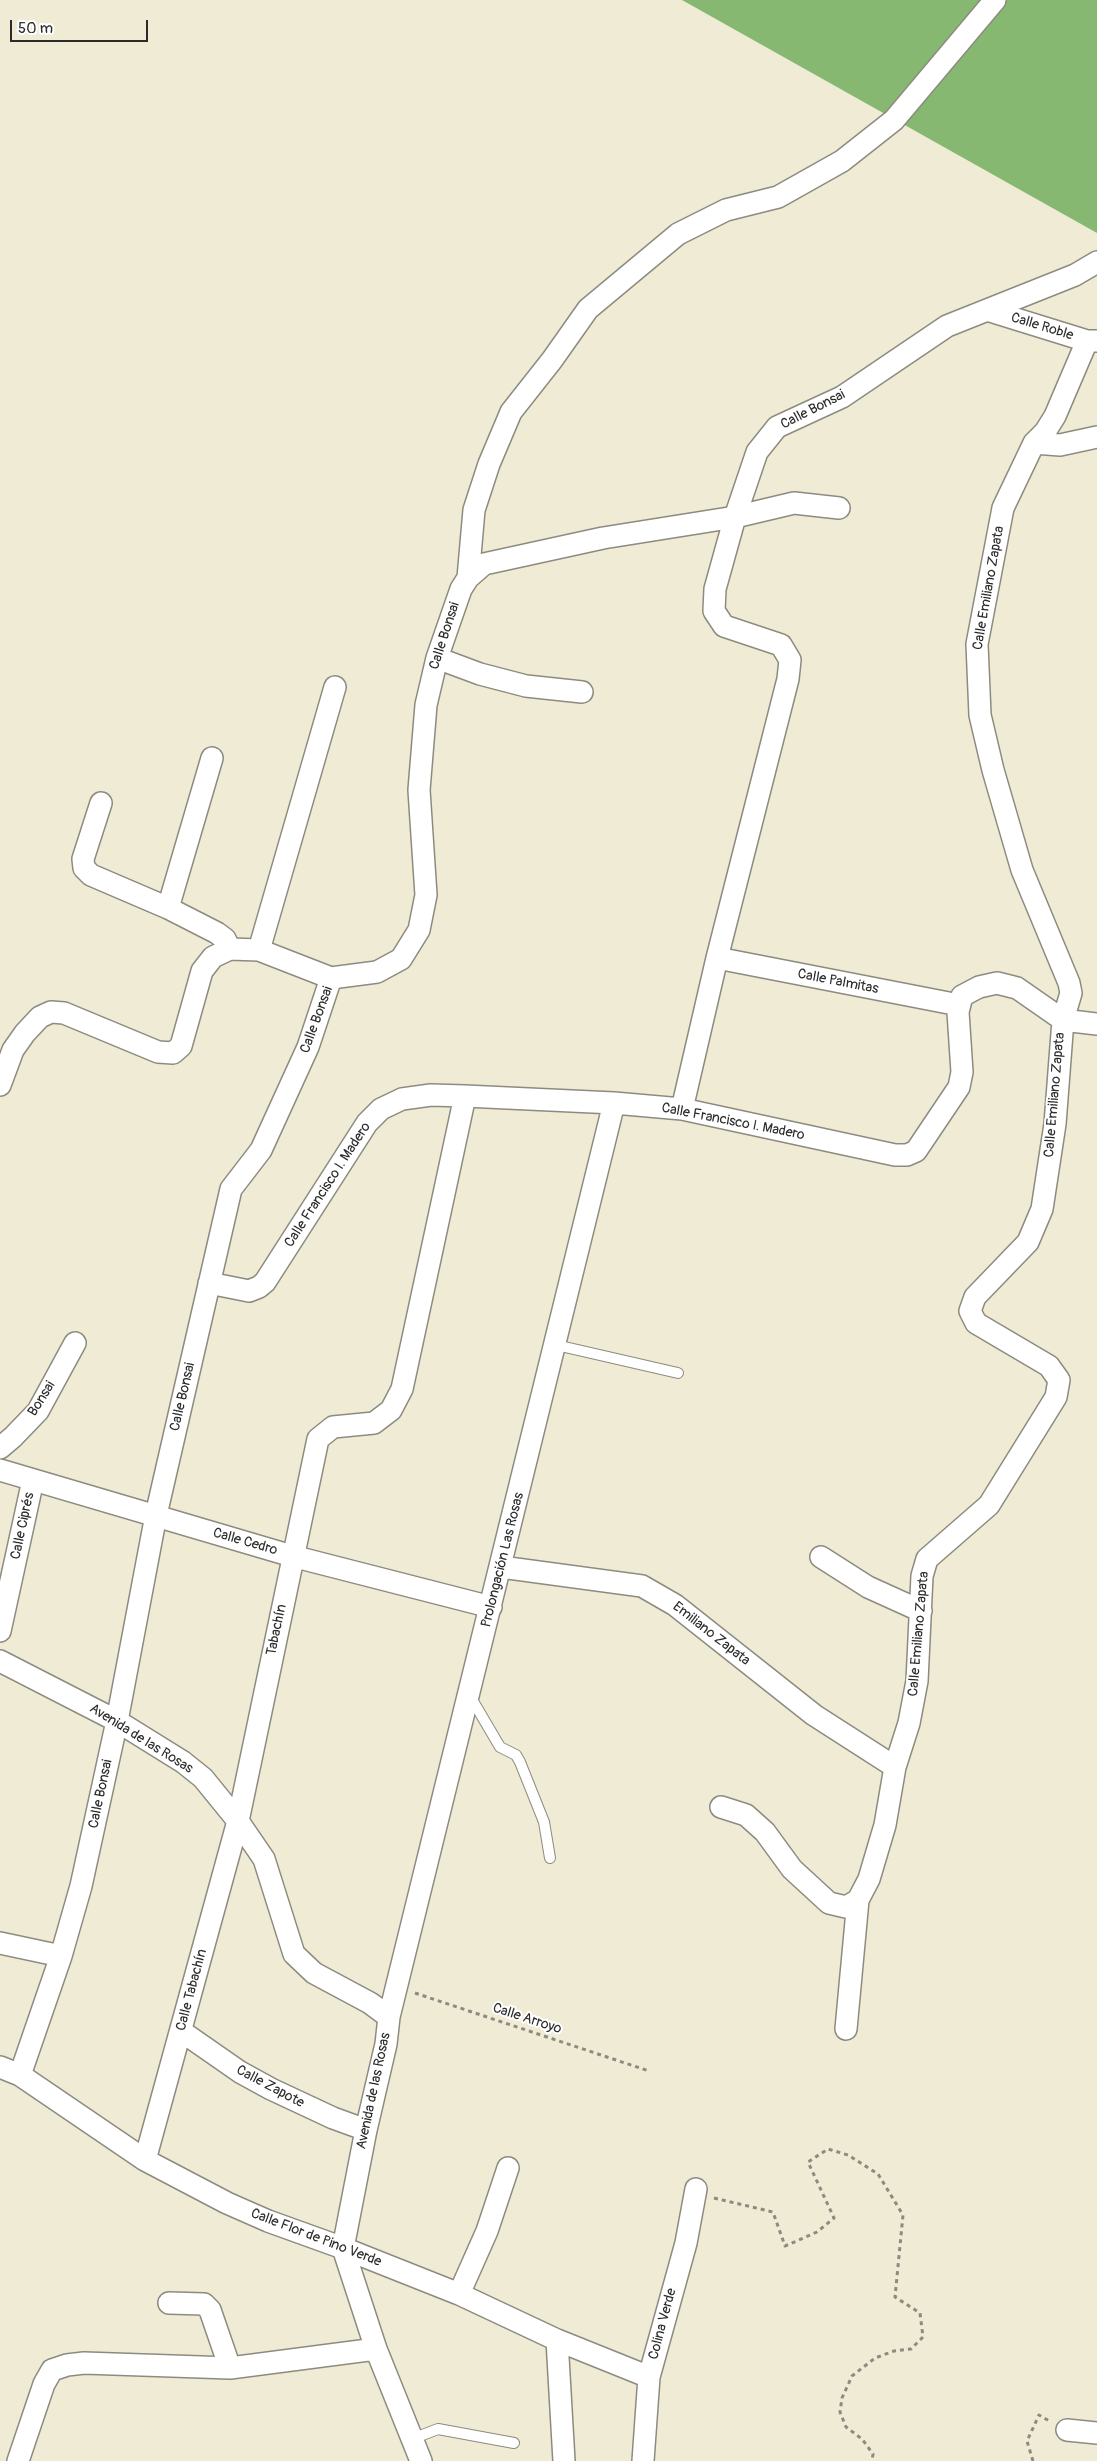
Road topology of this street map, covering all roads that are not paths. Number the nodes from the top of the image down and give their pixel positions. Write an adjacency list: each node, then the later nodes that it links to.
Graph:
1 (995, 0): 9 (street)
2 (1097, 262): 3 (street, Calle Bonsai)
3 (987, 310): 4 (street, Calle Roble); 8 (street, Calle Bonsai)
4 (1092, 341): 6 (street, Calle Emiliano Zapata)
5 (1097, 437): 6 (street)
6 (1034, 443): 21 (street, Calle Emiliano Zapata)
7 (839, 508): 8 (street)
8 (735, 518): 9 (street, Calle Bonsai); 18 (street)
9 (468, 578): 10 (street, Calle Bonsai)
10 (437, 658): 12 (street); 19 (street, Calle Bonsai)
11 (335, 687): 17 (street)
12 (582, 692)
13 (212, 758): 15 (street)
14 (101, 803): 15 (street)
15 (168, 908): 16 (street)
16 (230, 949): 17 (street); 23 (street)
17 (259, 950): 19 (street)
18 (717, 958): 20 (street, Calle Palmitas); 26 (street)
19 (331, 978): 27 (street, Calle Bonsai)
20 (959, 1005): 21 (street); 26 (street, Calle Francisco I. Madero)
21 (1063, 1020): 22 (street); 39 (street, Calle Emiliano Zapata)
22 (1097, 1024)
23 (0, 1085)
24 (465, 1096): 25 (street, Calle Francisco I. Madero); 27 (street, Calle Francisco I. Madero); 35 (street, Tabachín)
25 (614, 1103): 26 (street, Calle Francisco I. Madero); 29 (street, Prolongación Las Rosas)
26 (682, 1109)
27 (209, 1283): 34 (street, Calle Bonsai)
28 (75, 1343): 31 (street, Bonsai)
29 (556, 1345): 30 (lane); 37 (street, Prolongación Las Rosas)
30 (678, 1373)
31 (0, 1448)
32 (0, 1470): 33 (street, Calle Cedro)
33 (33, 1480): 34 (street, Calle Cedro); 40 (street, Calle Ciprés)
34 (156, 1515): 35 (street, Calle Cedro); 43 (street, Calle Bonsai)
35 (292, 1556): 38 (street, Calle Cedro); 46 (street, Tabachín)
36 (821, 1557): 39 (street)
37 (501, 1567): 38 (street, Prolongación Las Rosas); 44 (street, Emiliano Zapata)
38 (491, 1607): 42 (street, Prolongación Las Rosas)
39 (921, 1611): 44 (street, Calle Emiliano Zapata)
40 (0, 1631)
41 (0, 1661): 43 (street, Avenida de las Rosas)
42 (470, 1695): 47 (lane); 51 (street, Prolongación Las Rosas)
43 (117, 1721): 46 (street, Avenida de las Rosas); 50 (street, Calle Bonsai)
44 (895, 1767): 48 (street, Calle Emiliano Zapata)
45 (721, 1807): 48 (street)
46 (238, 1821): 51 (street, Avenida de las Rosas); 53 (street, Calle Tabachín)
47 (550, 1858)
48 (858, 1900): 52 (street, Calle Emiliano Zapata)
49 (0, 1943): 50 (street)
50 (61, 1956): 55 (street, Calle Bonsai)
51 (389, 2017): 56 (street, Avenida de las Rosas)
52 (846, 2029)
53 (181, 2031): 56 (street, Calle Zapote); 57 (street, Calle Tabachín)
54 (0, 2067): 55 (street, Calle Flor de Pino Verde)
55 (20, 2075): 57 (street, Calle Flor de Pino Verde)
56 (366, 2130): 60 (street, Avenida de las Rosas)
57 (145, 2160): 60 (street, Calle Flor de Pino Verde)
58 (508, 2168): 61 (street)
59 (696, 2190): 66 (street, Colina Verde)
60 (343, 2248): 61 (street, Calle Flor de Pino Verde); 64 (street, Avenida de las Rosas)
61 (459, 2294): 63 (street, Calle Flor de Pino Verde)
62 (169, 2304): 65 (street)
63 (557, 2340): 66 (street, Calle Flor de Pino Verde); 73 (street)
64 (376, 2349): 65 (street); 69 (street, Avenida de las Rosas)
65 (230, 2368): 71 (street)
66 (649, 2377): 74 (street, Colina Verde)
67 (1067, 2430): 68 (street)
68 (1097, 2433)
69 (412, 2439): 70 (lane); 72 (street, Avenida de las Rosas)
70 (514, 2443)
71 (18, 2461)
72 (421, 2461)
73 (564, 2461)
74 (643, 2461)

